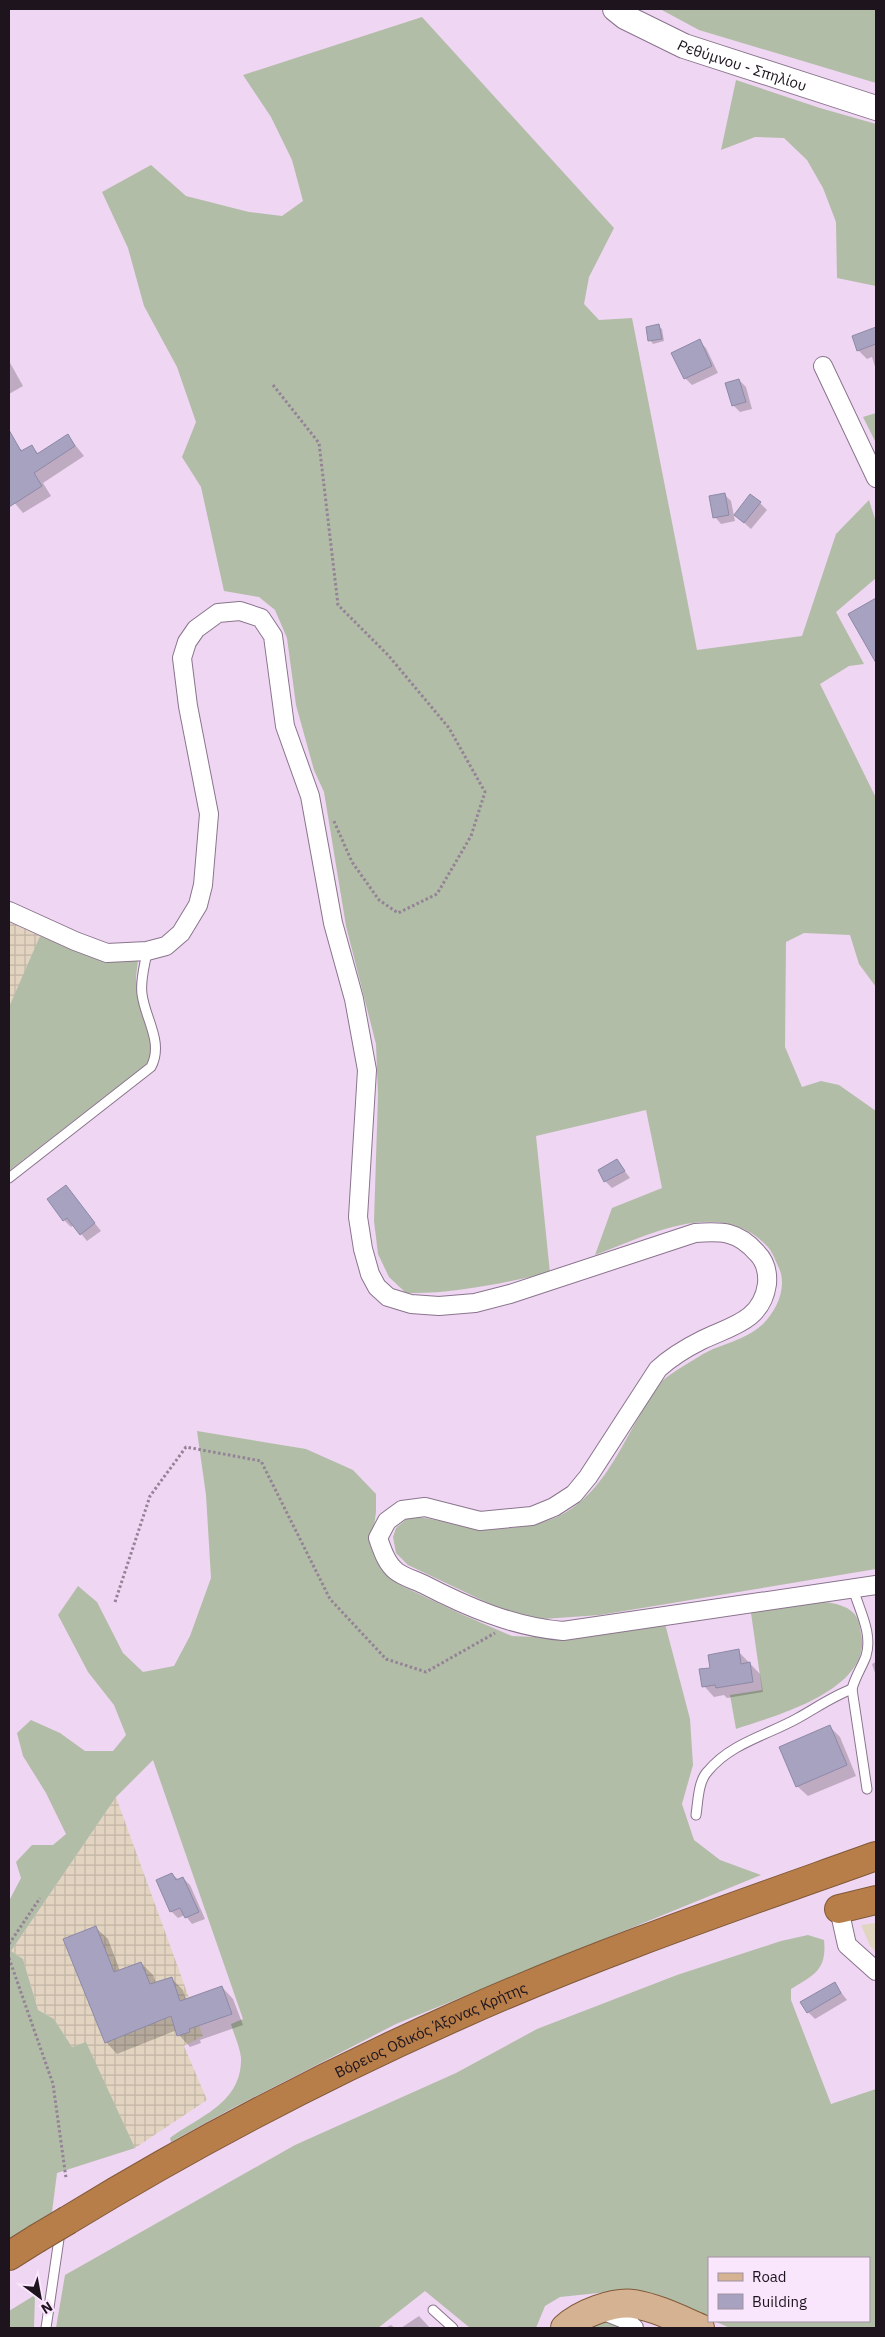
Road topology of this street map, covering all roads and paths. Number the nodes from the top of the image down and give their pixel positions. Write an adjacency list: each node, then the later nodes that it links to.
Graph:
1 (616, 9): 2 (main road, Ρεθύμνου - Σπηλίου)
2 (876, 108)
3 (823, 366): 5 (street)
4 (273, 385): 6 (path)
5 (876, 478)
6 (330, 812)
7 (9, 911): 8 (street)
8 (147, 951): 9 (lane); 13 (street)
9 (9, 1178)
10 (876, 1585): 11 (street)
11 (854, 1588): 13 (street); 14 (lane)
12 (115, 1602): 13 (path)
13 (513, 1623)
14 (852, 1688): 15 (lane); 16 (lane)
15 (867, 1789)
16 (696, 1815)
17 (876, 1856): 25 (highway, Βόρειος Οδικός Άξονας Κρήτης)
18 (40, 1898): 21 (path)
19 (876, 1900): 20 (highway)
20 (839, 1910): 23 (street)
21 (9, 1944)
22 (9, 1958): 24 (path)
23 (876, 1971)
24 (66, 2178)
25 (65, 2220): 26 (highway, Βόρειος Οδικός Άξονας Κρήτης, bridge); 29 (lane)
26 (9, 2256)
27 (599, 2308): 31 (main road); 32 (street); 33 (main road)
28 (433, 2310): 30 (lane)
29 (46, 2328)
30 (453, 2328)
31 (565, 2328)
32 (634, 2328)
33 (700, 2328)

